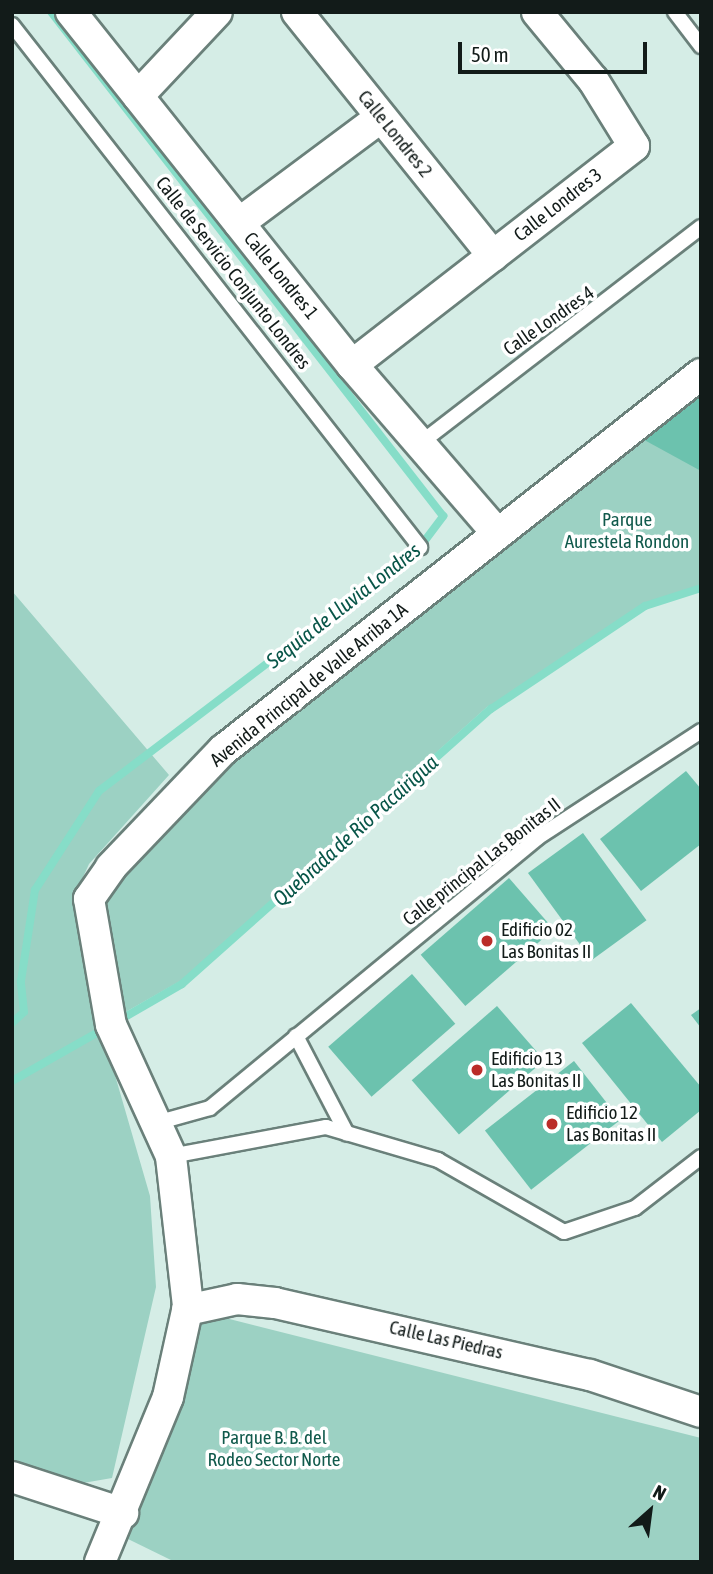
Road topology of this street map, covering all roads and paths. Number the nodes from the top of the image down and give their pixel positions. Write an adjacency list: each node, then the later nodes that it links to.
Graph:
1 (71, 12): 8 (street, Calle Londres 1)
2 (217, 12): 8 (street)
3 (297, 12): 9 (street, Calle Londres 2)
4 (537, 12): 12 (street, Calle Londres 3)
5 (675, 12): 7 (lane)
6 (12, 25): 17 (lane, Calle de Servicio Conjunto Londres)
7 (701, 46)
8 (138, 96): 10 (street, Calle Londres 1)
9 (381, 117): 10 (street); 12 (street, Calle Londres 2)
10 (239, 223): 13 (street, Calle Londres 1)
11 (701, 228): 15 (lane, Calle Londres 4)
12 (493, 256): 13 (street, Calle Londres 3)
13 (352, 365): 15 (street, Calle Londres 1)
14 (701, 374): 16 (street, Avenida Principal de Valle Arriba 1A)
15 (418, 445): 16 (street, Calle Londres 1)
16 (498, 534): 20 (street, Avenida Principal de Valle Arriba 1A)
17 (420, 547)
18 (701, 731): 19 (lane, Calle principal Las Bonitas II)
19 (296, 1036): 20 (lane, Calle principal Las Bonitas II); 21 (lane)
20 (156, 1123): 22 (street, Avenida Principal de Valle Arriba 1A)
21 (347, 1133): 22 (lane); 23 (lane)
22 (171, 1156): 24 (street, Avenida Principal de Valle Arriba 1A)
23 (701, 1157)
24 (187, 1310): 25 (street, Calle Las Piedras); 27 (street, Avenida Principal de Valle Arriba 1A)
25 (701, 1412)
26 (12, 1477): 27 (street)
27 (123, 1513): 28 (street, Avenida Principal de Valle Arriba 1A)
28 (100, 1562)

